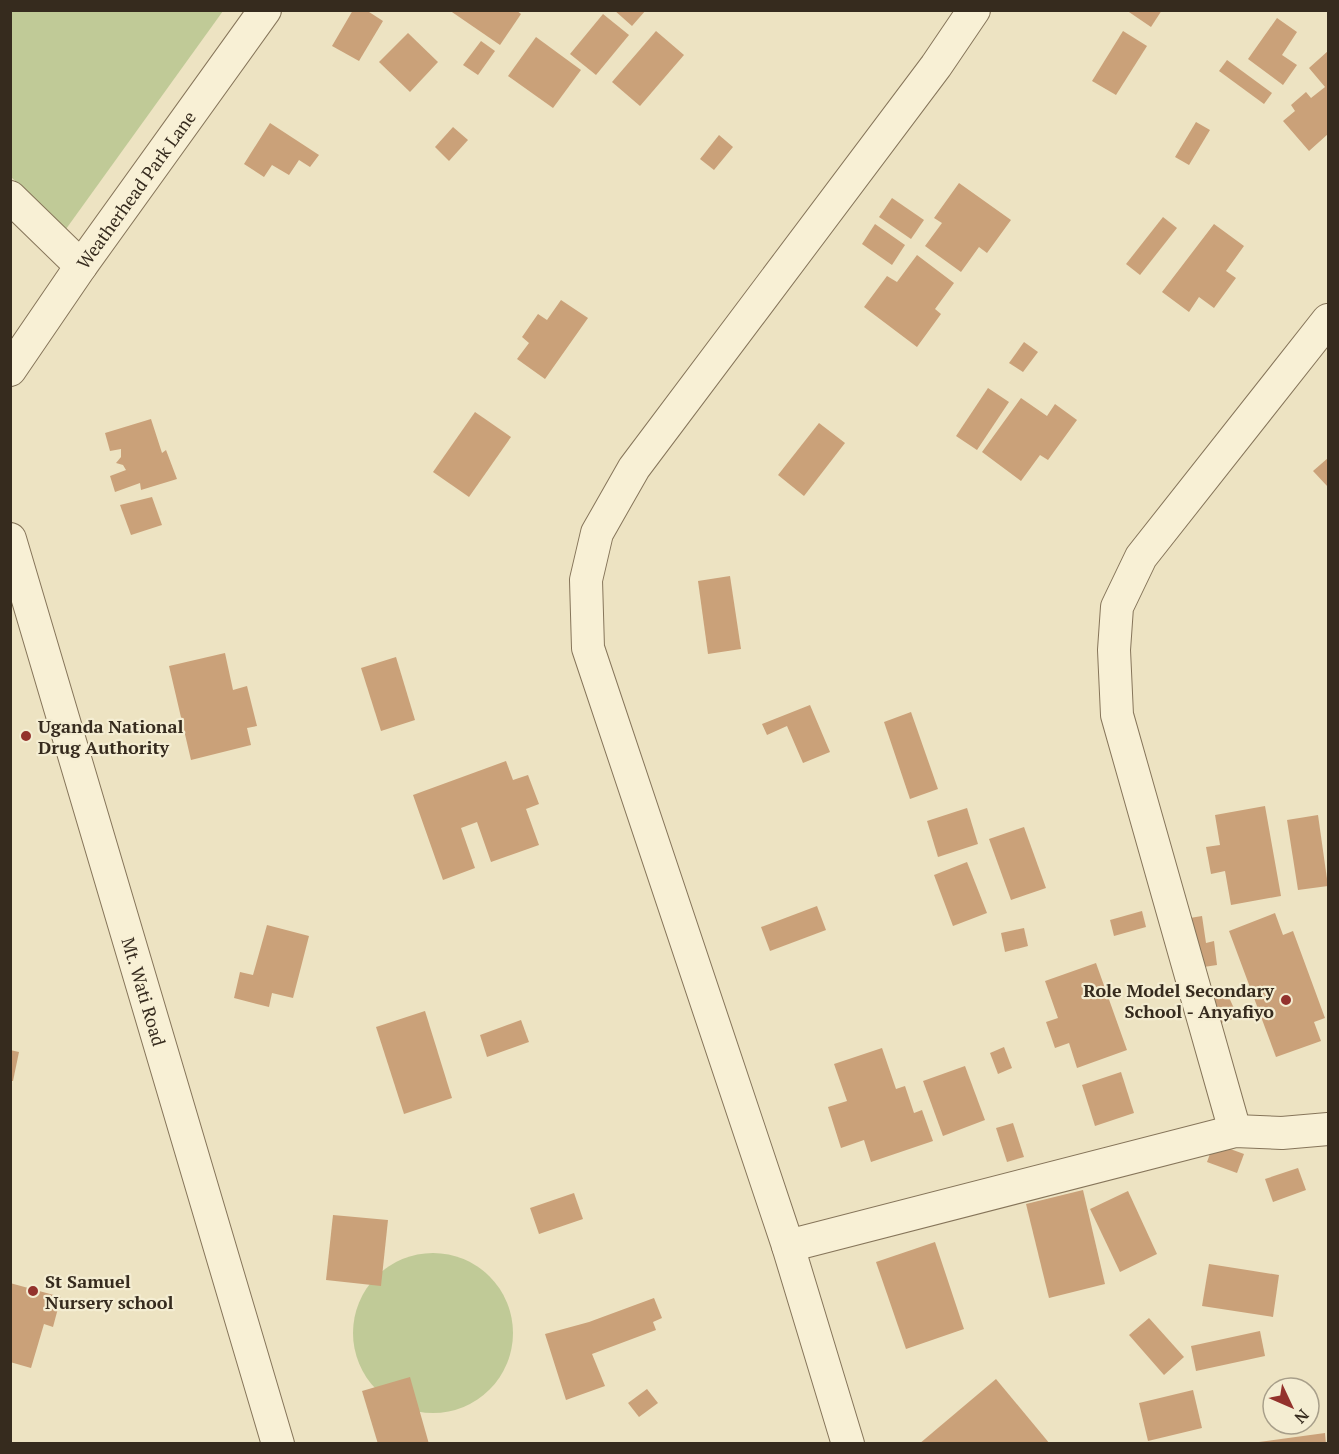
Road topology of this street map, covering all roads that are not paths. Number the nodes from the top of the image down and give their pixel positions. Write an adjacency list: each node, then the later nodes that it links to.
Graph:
1 (265, 10): 4 (street, Weatherhead Park Lane)
2 (974, 10): 10 (street)
3 (10, 197): 4 (street)
4 (81, 266): 6 (street, Weatherhead Park Lane)
5 (1329, 320): 9 (street)
6 (10, 370)
7 (10, 539): 11 (street, Mt. Wati Road)
8 (1329, 1129): 9 (street)
9 (1235, 1131): 10 (street)
10 (788, 1246): 12 (street)
11 (279, 1443)
12 (848, 1443)

